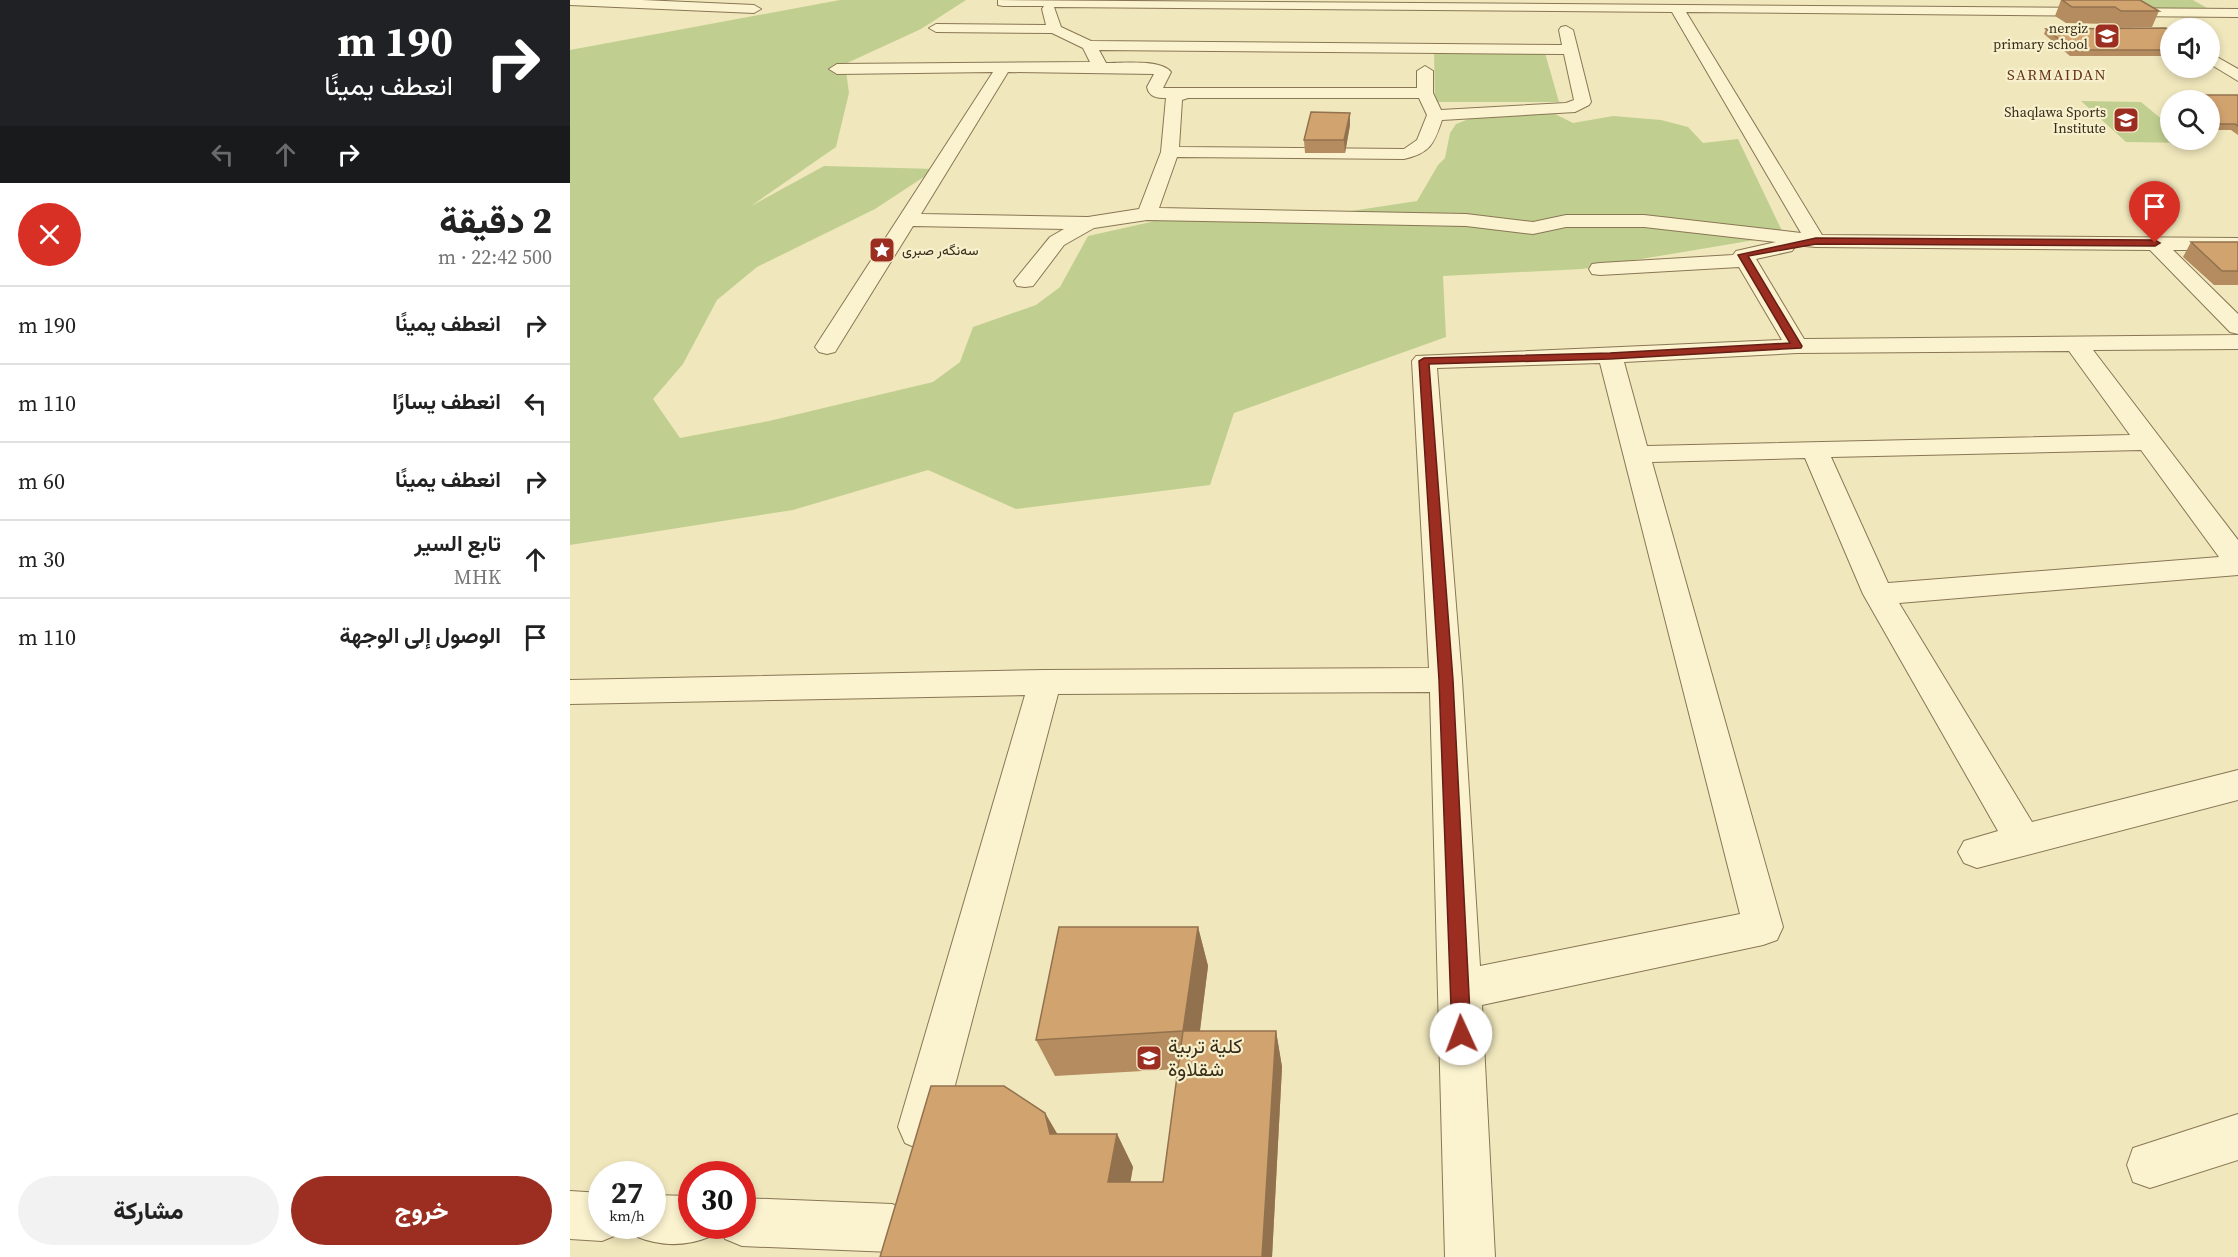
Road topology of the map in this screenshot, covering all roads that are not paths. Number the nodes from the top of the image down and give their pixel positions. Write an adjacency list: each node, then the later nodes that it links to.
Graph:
1 (2199, 0): 14 (street)
2 (574, 1): 12 (street)
3 (1003, 2): 4 (street)
4 (1047, 2): 5 (street); 19 (street)
5 (1225, 2): 6 (street)
6 (1327, 3): 10 (street)
7 (1637, 4): 10 (street); 13 (street)
8 (1721, 4): 9 (street); 13 (street)
9 (1864, 6): 11 (street)
10 (1561, 7): 22 (street)
11 (2137, 8): 14 (street); 17 (street)
12 (754, 9)
13 (1677, 9): 35 (street)
14 (2220, 13): 15 (street); 16 (street)
15 (2238, 13)
16 (2238, 25)
17 (2160, 27)
18 (936, 28): 19 (street)
19 (1054, 29): 20 (street)
20 (1089, 45): 21 (street); 25 (street)
21 (1426, 49): 22 (street); 29 (street)
22 (1569, 51): 30 (street)
23 (2220, 64): 27 (street)
24 (1004, 67): 25 (street); 26 (street); 33 (street)
25 (1095, 67): 28 (street)
26 (837, 69)
27 (2238, 76)
28 (1184, 93): 29 (street); 31 (street)
29 (1425, 93): 30 (street)
30 (1435, 115): 31 (street)
31 (1170, 152): 32 (street)
32 (1148, 214): 34 (street); 35 (street)
33 (907, 220): 34 (street); 45 (street)
34 (1088, 223): 40 (street)
35 (1816, 241): 36 (street); 38 (street)
36 (2155, 243): 37 (street); 41 (street)
37 (2238, 244)
38 (1746, 260): 39 (street); 44 (street)
39 (1600, 269)
40 (1025, 281)
41 (2238, 327)
42 (2238, 342): 43 (street)
43 (2075, 343): 44 (street); 47 (street)
44 (1797, 346): 46 (street)
45 (827, 347)
46 (1610, 356): 49 (street); 52 (street)
47 (2150, 442): 48 (street); 50 (street)
48 (1814, 449): 49 (street); 51 (street)
49 (1636, 454): 58 (street)
50 (2238, 563): 51 (street)
51 (1878, 594): 56 (street)
52 (1446, 680): 53 (street); 58 (street)
53 (1045, 682): 54 (street); 61 (street)
54 (570, 692)
55 (2238, 785): 56 (street)
56 (2023, 840): 57 (street)
57 (1977, 852)
58 (1460, 990): 65 (street)
59 (2238, 1137): 60 (street)
60 (2150, 1165)
61 (897, 1210): 64 (street)
62 (570, 1215): 63 (street)
63 (588, 1216)
64 (756, 1221)
65 (1470, 1257)

